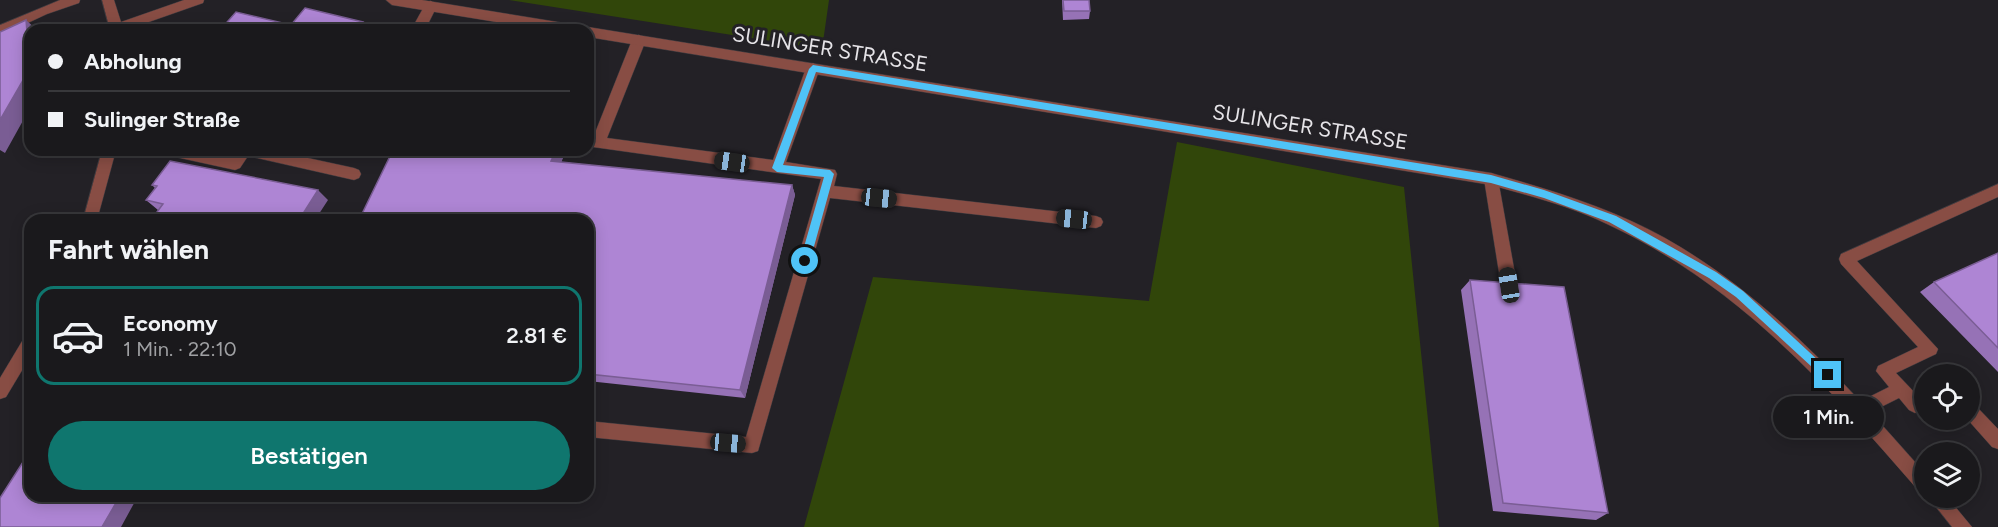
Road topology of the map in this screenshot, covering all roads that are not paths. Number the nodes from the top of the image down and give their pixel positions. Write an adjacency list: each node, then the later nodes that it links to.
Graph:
1 (74, 0): 10 (street)
2 (108, 0): 6 (street)
3 (198, 0): 7 (street)
4 (399, 1): 5 (street)
5 (430, 6): 8 (street); 9 (street)
6 (115, 24)
7 (131, 24)
8 (421, 24)
9 (540, 24)
10 (0, 31)
11 (594, 33): 12 (street, SULINGER STRASSE)
12 (639, 40): 13 (street, SULINGER STRASSE); 18 (street)
13 (813, 69): 18 (street); 20 (street, SULINGER STRASSE)
14 (107, 156): 23 (street)
15 (198, 156): 16 (street)
16 (241, 156)
17 (272, 156): 19 (street)
18 (777, 168): 22 (street)
19 (354, 174)
20 (1491, 179): 25 (street); 30 (street, SULINGER STRASSE)
21 (1998, 190): 27 (street)
22 (825, 192): 24 (street); 32 (street)
23 (92, 214)
24 (1096, 222)
25 (1509, 285)
26 (24, 354): 28 (street)
27 (1901, 389): 29 (street); 30 (street)
28 (0, 392)
29 (1914, 404)
30 (1859, 410): 34 (street, SULINGER STRASSE)
31 (1980, 422): 33 (street)
32 (594, 430)
33 (1998, 441)
34 (1914, 473)
35 (1946, 508): 36 (street)
36 (1963, 527)

